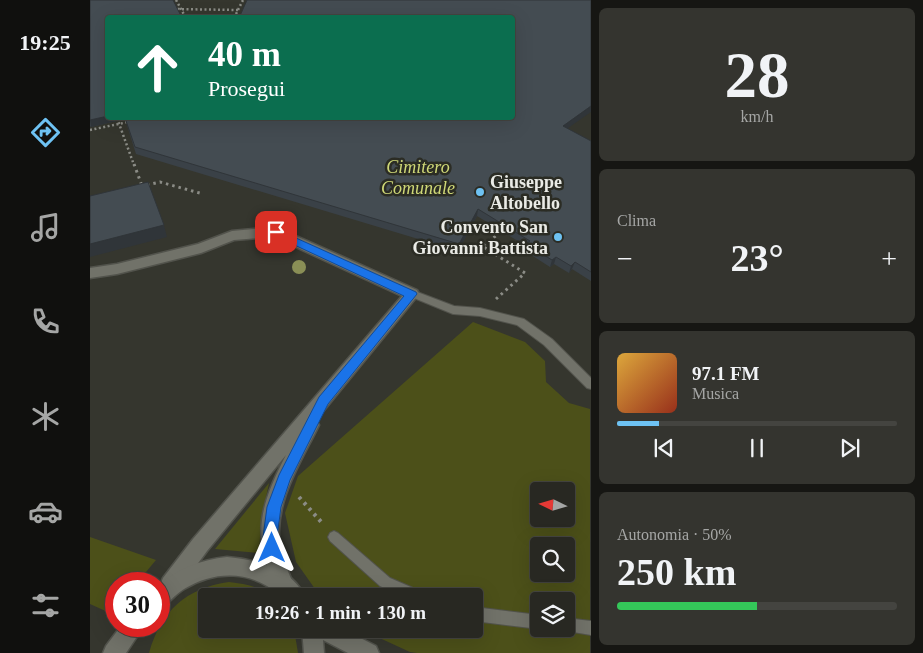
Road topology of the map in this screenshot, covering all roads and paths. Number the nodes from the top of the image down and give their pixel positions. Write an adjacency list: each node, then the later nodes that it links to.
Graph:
1 (176, 0): 3 (path)
2 (243, 0): 5 (path)
3 (181, 8): 4 (path); 5 (path); 6 (path)
4 (172, 10)
5 (238, 10): 7 (path)
6 (184, 15)
7 (236, 15)
8 (118, 120): 10 (path)
9 (128, 122): 10 (path)
10 (119, 124): 11 (path); 12 (path)
11 (90, 130)
12 (142, 186): 13 (path); 14 (path)
13 (133, 188)
14 (203, 194)
15 (510, 226): 18 (path)
16 (90, 273): 17 (street)
17 (412, 294): 18 (lane); 20 (street)
18 (480, 312): 19 (lane)
19 (590, 384)
20 (323, 401): 21 (street); 23 (street)
21 (283, 480): 22 (path); 26 (street)
22 (334, 537): 27 (lane)
23 (170, 584)
24 (170, 588): 25 (street)
25 (287, 588)
26 (288, 588)
27 (398, 588)
28 (483, 615): 29 (lane)
29 (530, 621)
30 (575, 626): 31 (lane)
31 (590, 628)
32 (125, 637): 36 (street)
33 (134, 637): 37 (street)
34 (313, 638): 38 (street)
35 (340, 638): 39 (street)
36 (113, 653)
37 (129, 653)
38 (314, 653)
39 (369, 653)

